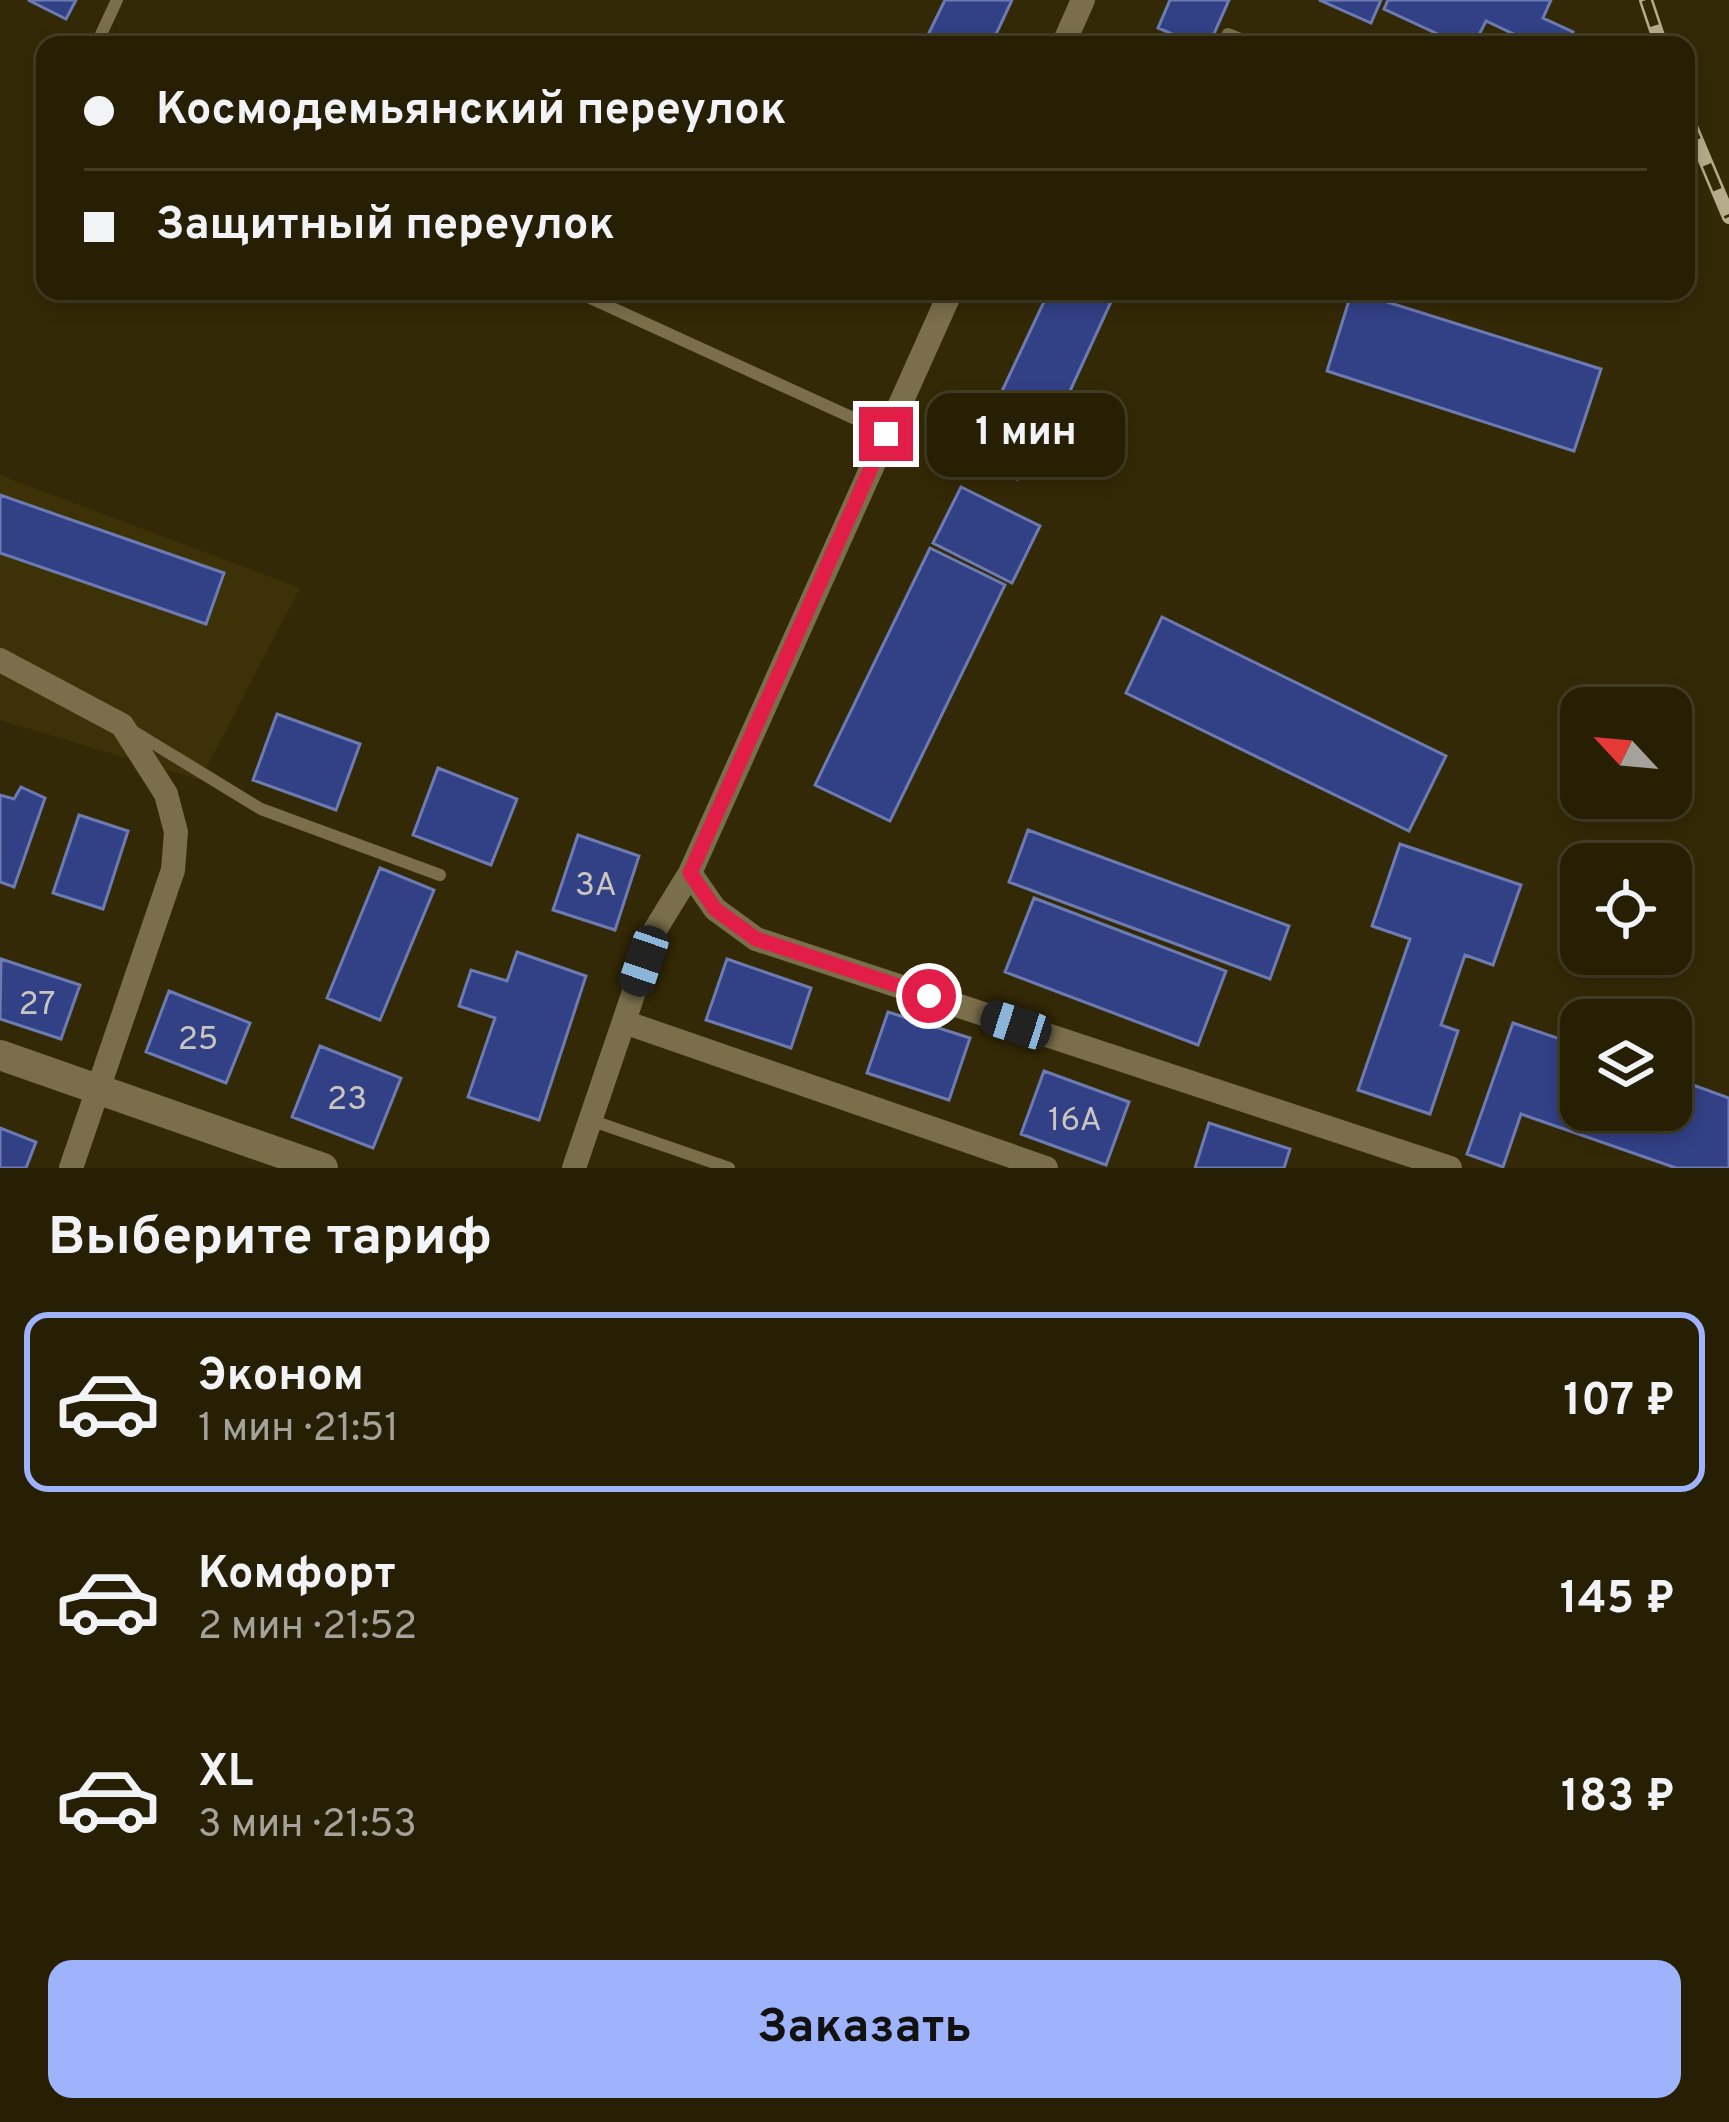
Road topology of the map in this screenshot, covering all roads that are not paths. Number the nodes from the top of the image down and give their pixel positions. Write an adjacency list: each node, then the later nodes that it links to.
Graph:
1 (118, 0): 4 (lane)
2 (1084, 0): 5 (street)
3 (1228, 34): 6 (lane)
4 (100, 36)
5 (1067, 36)
6 (1233, 36)
7 (595, 300): 9 (lane)
8 (947, 300): 9 (street)
9 (886, 434): 12 (street)
10 (0, 660): 11 (street)
11 (122, 724): 13 (lane); 16 (street)
12 (690, 873): 14 (street); 23 (street)
13 (440, 875)
14 (624, 1022): 17 (street); 22 (street)
15 (0, 1054): 16 (street)
16 (95, 1088): 18 (street); 19 (street)
17 (590, 1120): 20 (street); 21 (lane)
18 (70, 1168)
19 (323, 1168)
20 (574, 1168)
21 (730, 1168)
22 (1046, 1168)
23 (1450, 1168)

